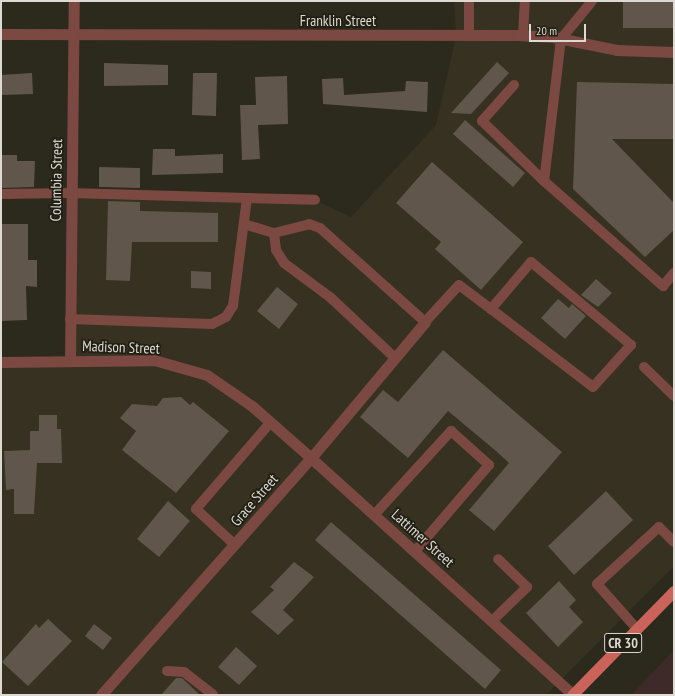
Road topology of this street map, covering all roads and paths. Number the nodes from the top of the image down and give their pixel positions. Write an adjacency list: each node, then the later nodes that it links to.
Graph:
1 (74, 1): 6 (street, Columbia Street)
2 (469, 1): 7 (lane)
3 (525, 1): 8 (lane)
4 (592, 1): 9 (lane)
5 (1, 34): 6 (street, Franklin Street)
6 (73, 36): 7 (street, Franklin Street); 13 (street, Columbia Street)
7 (469, 36): 8 (street, Franklin Street)
8 (523, 36): 9 (street, Franklin Street)
9 (562, 39): 10 (street, Franklin Street); 12 (lane)
10 (674, 52)
11 (514, 85): 12 (lane)
12 (544, 181): 19 (lane)
13 (70, 193): 14 (lane); 15 (lane); 21 (street, Columbia Street)
14 (1, 194)
15 (247, 198): 16 (lane); 17 (lane)
16 (315, 200)
17 (244, 224): 18 (lane); 21 (lane)
18 (274, 234): 22 (lane); 23 (lane)
19 (674, 273)
20 (491, 309): 20 (lane); 22 (lane)
21 (70, 319): 24 (street, Columbia Street)
22 (425, 322): 23 (street, Grace Street)
23 (395, 358): 30 (street, Grace Street)
24 (70, 360): 25 (street, Madison Street); 28 (street, Madison Street)
25 (1, 362)
26 (644, 368): 27 (lane)
27 (674, 396)
28 (252, 406): 29 (street, Lattimer Street)
29 (270, 423): 30 (street, Lattimer Street); 33 (lane)
30 (312, 458): 31 (street, Lattimer Street); 33 (street, Grace Street)
31 (375, 514): 34 (street, Lattimer Street); 34 (lane)
32 (674, 542): 38 (lane)
33 (235, 545): 40 (street, Grace Street)
34 (416, 551): 37 (street, Lattimer Street)
35 (498, 559): 37 (lane)
36 (674, 591): 38 (main road, CR 30)
37 (492, 621): 42 (street, Lattimer Street)
38 (637, 629): 42 (main road, CR 30)
39 (167, 670): 41 (lane)
40 (101, 695)
41 (213, 695)
42 (572, 695)

